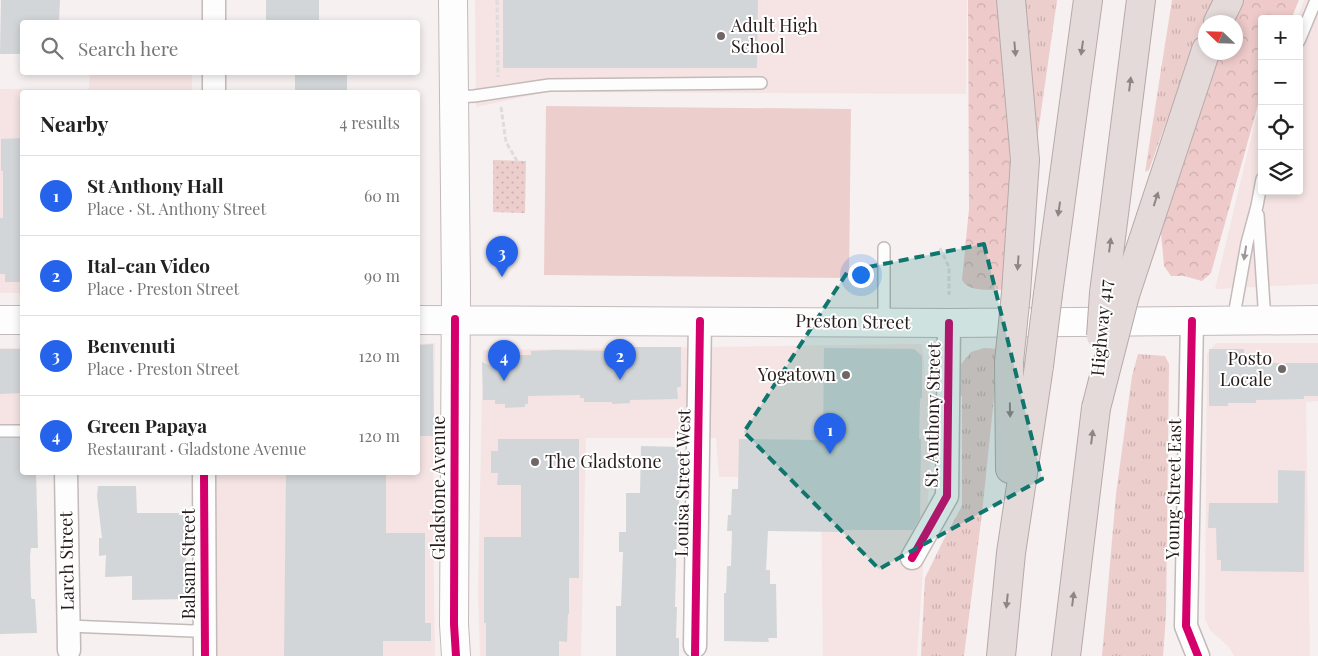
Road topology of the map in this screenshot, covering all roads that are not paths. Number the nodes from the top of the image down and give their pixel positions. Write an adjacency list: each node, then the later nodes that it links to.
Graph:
1 (214, 0): 9 (street)
2 (453, 0): 15 (main road, Gladstone Avenue)
3 (1011, 0): 35 (highway, one-way to 35, bridge)
4 (1088, 0): 35 (highway, one-way to 35, bridge)
5 (1141, 0): 19 (highway, Highway 417, one-way to 5)
6 (1228, 0): 8 (highway)
7 (1316, 0): 10 (lane)
8 (1221, 15)
9 (214, 20)
10 (1303, 31)
11 (1202, 60): 19 (highway, one-way to 11)
12 (214, 75): 14 (street)
13 (761, 83): 15 (lane)
14 (214, 90)
15 (454, 97): 20 (main road, Gladstone Avenue)
16 (1259, 195): 17 (lane)
17 (1257, 206): 27 (lane, one-way to 27); 28 (lane)
18 (884, 248): 29 (lane)
19 (1114, 294): 41 (highway, Highway 417, one-way to 19, bridge)
20 (455, 319): 23 (main road, Preston Street); 25 (main road, Preston Street); 44 (main road, Gladstone Avenue)
21 (0, 320): 22 (main road)
22 (20, 320)
23 (420, 320)
24 (1318, 320): 28 (main road, Preston Street)
25 (700, 321): 29 (main road, Preston Street); 39 (street, Louisa Street West)
26 (1192, 321): 27 (main road, Preston Street); 30 (main road, Preston Street); 45 (street, Young Street East)
27 (1233, 321): 28 (main road, Preston Street)
28 (1265, 321)
29 (884, 322): 30 (main road, Preston Street)
30 (949, 323): 36 (street, St. Anthony Street)
31 (0, 431): 32 (lane)
32 (20, 431)
33 (66, 475): 37 (street, Larch Street)
34 (204, 475): 38 (street, Balsam Street)
35 (1011, 553): 42 (highway, one-way to 42)
36 (912, 558)
37 (68, 626): 38 (lane); 40 (street, Larch Street)
38 (205, 629): 43 (street, Balsam Street)
39 (695, 646)
40 (69, 650)
41 (1067, 652)
42 (1001, 654)
43 (205, 656)
44 (456, 656)
45 (1198, 656)

